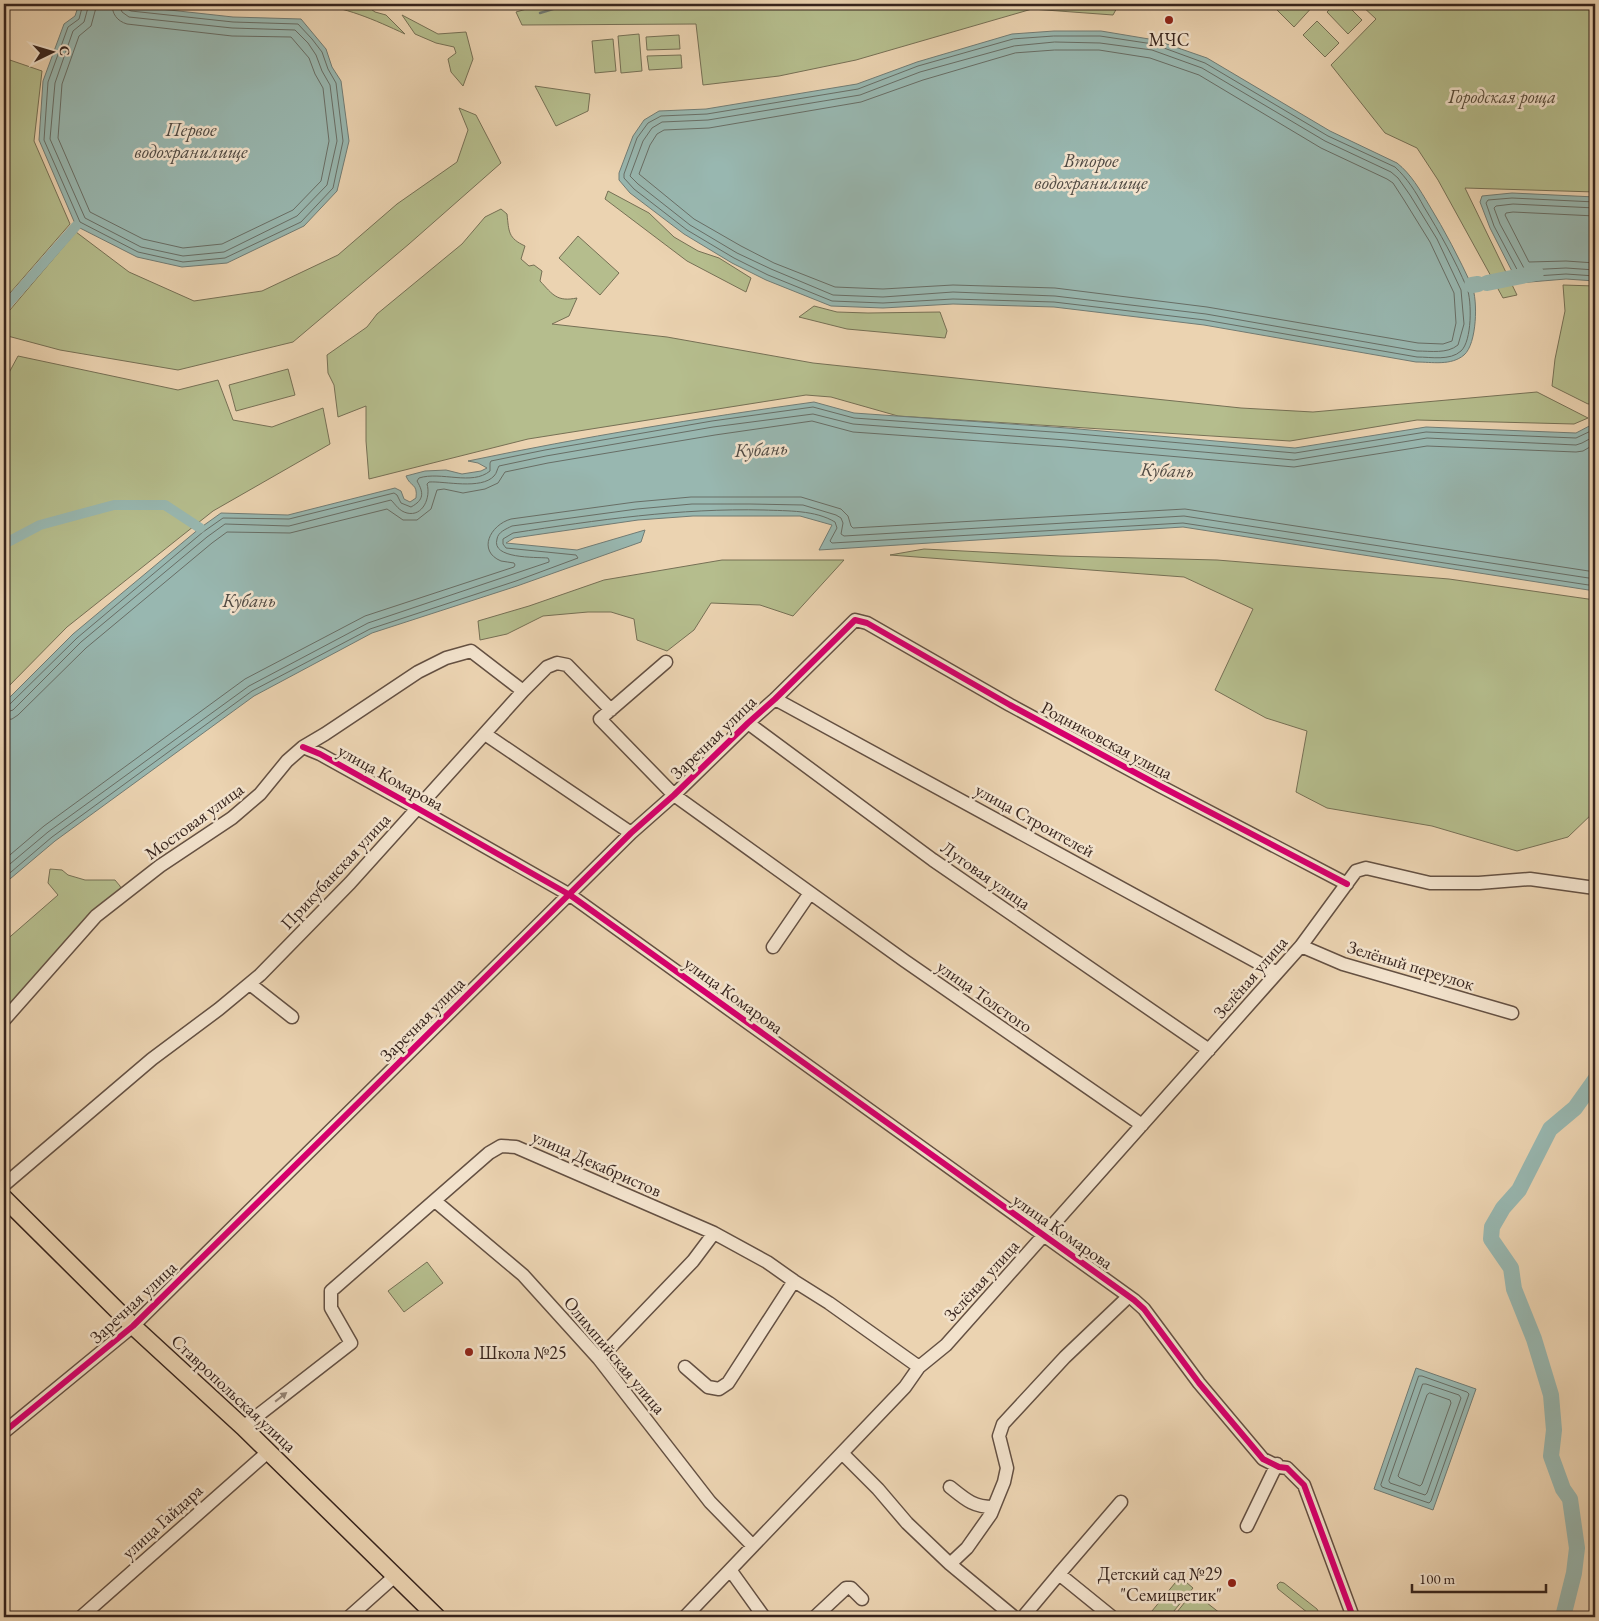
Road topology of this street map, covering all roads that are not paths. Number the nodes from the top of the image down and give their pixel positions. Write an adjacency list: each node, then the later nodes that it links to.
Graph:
1 (855, 620): 4 (street, Заречная улица); 12 (street, Родниковская улица)
2 (666, 662): 5 (street)
3 (523, 691): 5 (street, Прикубанская улица); 7 (street, Прикубанская улица); 8 (street, Мостовая улица)
4 (776, 699): 6 (street, Заречная улица); 18 (street, улица Строителей)
5 (611, 710): 9 (street, улица Толстого)
6 (748, 723): 9 (street, Заречная улица); 23 (street, Луговая улица)
7 (485, 734): 10 (street, Прикубанская улица); 11 (street)
8 (303, 747): 10 (street, улица Комарова); 22 (street, Мостовая улица)
9 (674, 795): 11 (street, Заречная улица); 14 (street, улица Толстого)
10 (417, 808): 15 (street, улица Комарова); 19 (street, Прикубанская улица)
11 (631, 833): 15 (street, Заречная улица)
12 (1347, 884): 13 (street); 16 (street, Зелёная улица)
13 (1595, 888)
14 (810, 893): 17 (street); 24 (street, улица Толстого)
15 (570, 895): 29 (street, улица Комарова); 32 (street, Заречная улица)
16 (1300, 946): 18 (street, Зелёная улица); 20 (street, Зелёный переулок)
17 (774, 947)
18 (1277, 972): 23 (street, Зелёная улица)
19 (250, 984): 21 (street); 25 (street, Прикубанская улица)
20 (1512, 1013)
21 (292, 1017)
22 (4, 1020)
23 (1209, 1050): 24 (street, Зелёная улица)
24 (1142, 1125): 29 (street, Зелёная улица)
25 (4, 1185)
26 (4, 1198): 32 (main road, Ставропольская улица)
27 (435, 1201): 28 (street, улица Декабристов); 33 (street, Олимпийская улица); 36 (street, улица Декабристов, one-way to 27)
28 (714, 1233): 30 (street, улица Декабристов); 33 (street)
29 (1044, 1236): 31 (street, улица Комарова); 35 (street, Зелёная улица)
30 (794, 1281): 34 (street); 35 (street, улица Декабристов)
31 (1128, 1297): 40 (street, улица Комарова); 43 (street)
32 (133, 1326): 36 (main road, Ставропольская улица); 37 (street, Заречная улица)
33 (599, 1359): 45 (street, Олимпийская улица)
34 (684, 1367)
35 (919, 1367): 39 (street, Зелёная улица)
36 (243, 1427): 38 (main road, Ставропольская улица)
37 (4, 1432)
38 (268, 1452): 49 (main road, Ставропольская улица); 51 (street, улица Гайдара)
39 (842, 1453): 45 (street, Зелёная улица); 46 (street)
40 (1277, 1464): 44 (street); 60 (street, улица Комарова)
41 (950, 1487): 43 (street)
42 (1121, 1502): 48 (street)
43 (993, 1507): 46 (street)
44 (1246, 1526)
45 (753, 1546): 47 (street, Зелёная улица)
46 (950, 1564): 57 (street)
47 (730, 1572): 54 (street, Зелёная улица); 55 (street)
48 (1059, 1574): 58 (street); 59 (street)
49 (395, 1576): 52 (street); 53 (main road, Ставропольская улица)
50 (862, 1599): 56 (street)
51 (81, 1617)
52 (349, 1617)
53 (437, 1617)
54 (685, 1617)
55 (764, 1617)
56 (815, 1617)
57 (1014, 1617)
58 (1023, 1617)
59 (1112, 1617)
60 (1353, 1617)

